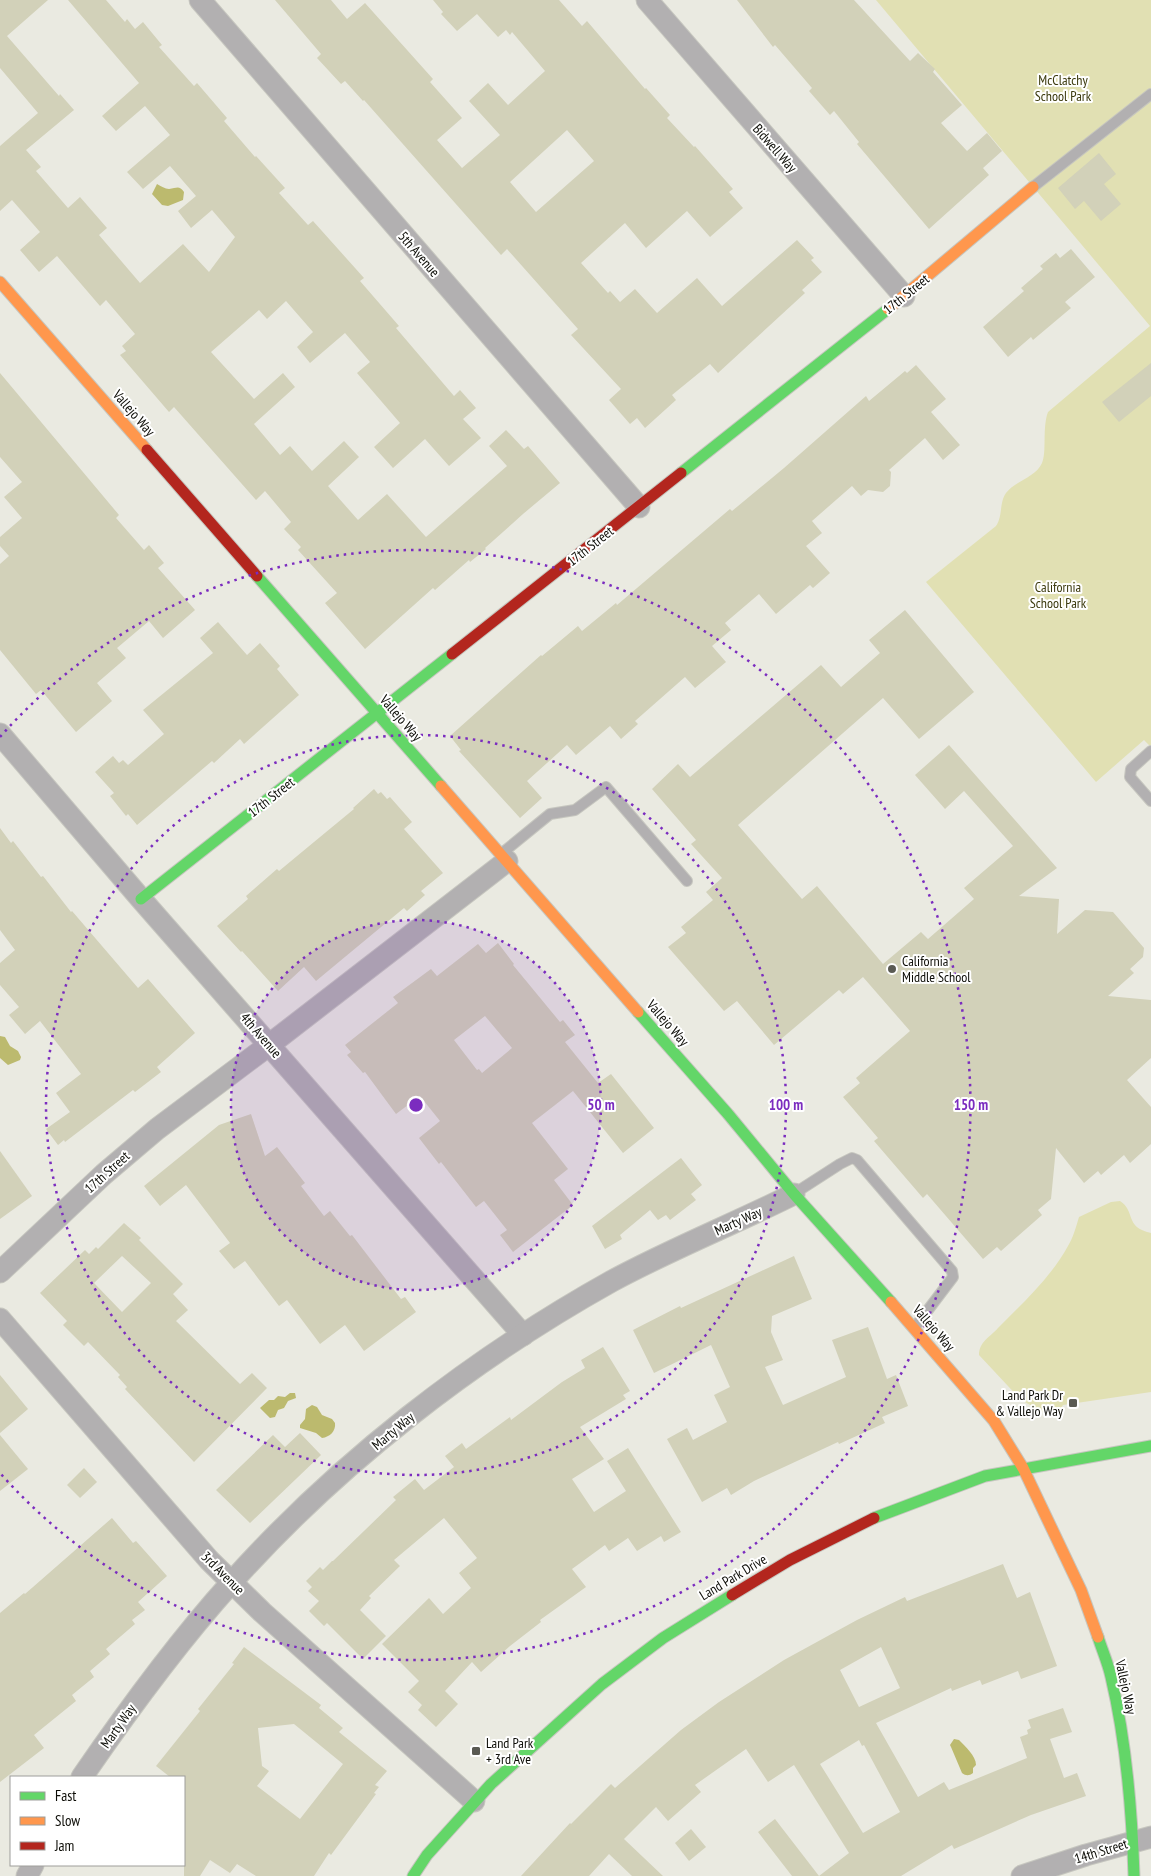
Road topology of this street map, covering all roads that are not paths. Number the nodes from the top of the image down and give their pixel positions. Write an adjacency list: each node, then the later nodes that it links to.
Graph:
1 (200, 0): 7 (street, 5th Avenue)
2 (647, 0): 6 (street, Bidwell Way)
3 (1151, 94): 4 (lane)
4 (1033, 187): 6 (street, 17th Street)
5 (0, 282): 8 (street, Vallejo Way)
6 (904, 296): 7 (street, 17th Street)
7 (639, 508): 8 (street, 17th Street)
8 (377, 714): 12 (street, Vallejo Way); 14 (street, 17th Street)
9 (0, 734): 14 (street, 4th Avenue)
10 (1151, 751): 11 (lane)
11 (1151, 800)
12 (504, 858): 13 (lane); 15 (street, 17th Street); 16 (street, Vallejo Way)
13 (687, 881)
14 (141, 898): 15 (street, 4th Avenue)
15 (269, 1045): 17 (street, 17th Street); 20 (street, 4th Avenue)
16 (794, 1194): 19 (street, Vallejo Way); 19 (lane); 20 (street, Marty Way)
17 (0, 1272)
18 (0, 1319): 23 (street, 3rd Avenue)
19 (914, 1328): 22 (street, Vallejo Way)
20 (523, 1335): 23 (street, Marty Way)
21 (1151, 1446): 22 (street, Land Park Drive)
22 (1023, 1468): 25 (street, Land Park Drive); 26 (street, Vallejo Way)
23 (231, 1583): 24 (street, Marty Way); 25 (street, 3rd Avenue)
24 (83, 1776)
25 (474, 1801): 27 (street, Land Park Drive)
26 (1142, 1839): 28 (street, 14th Street); 29 (street, Vallejo Way)
27 (412, 1876)
28 (1022, 1876)
29 (1134, 1876)

